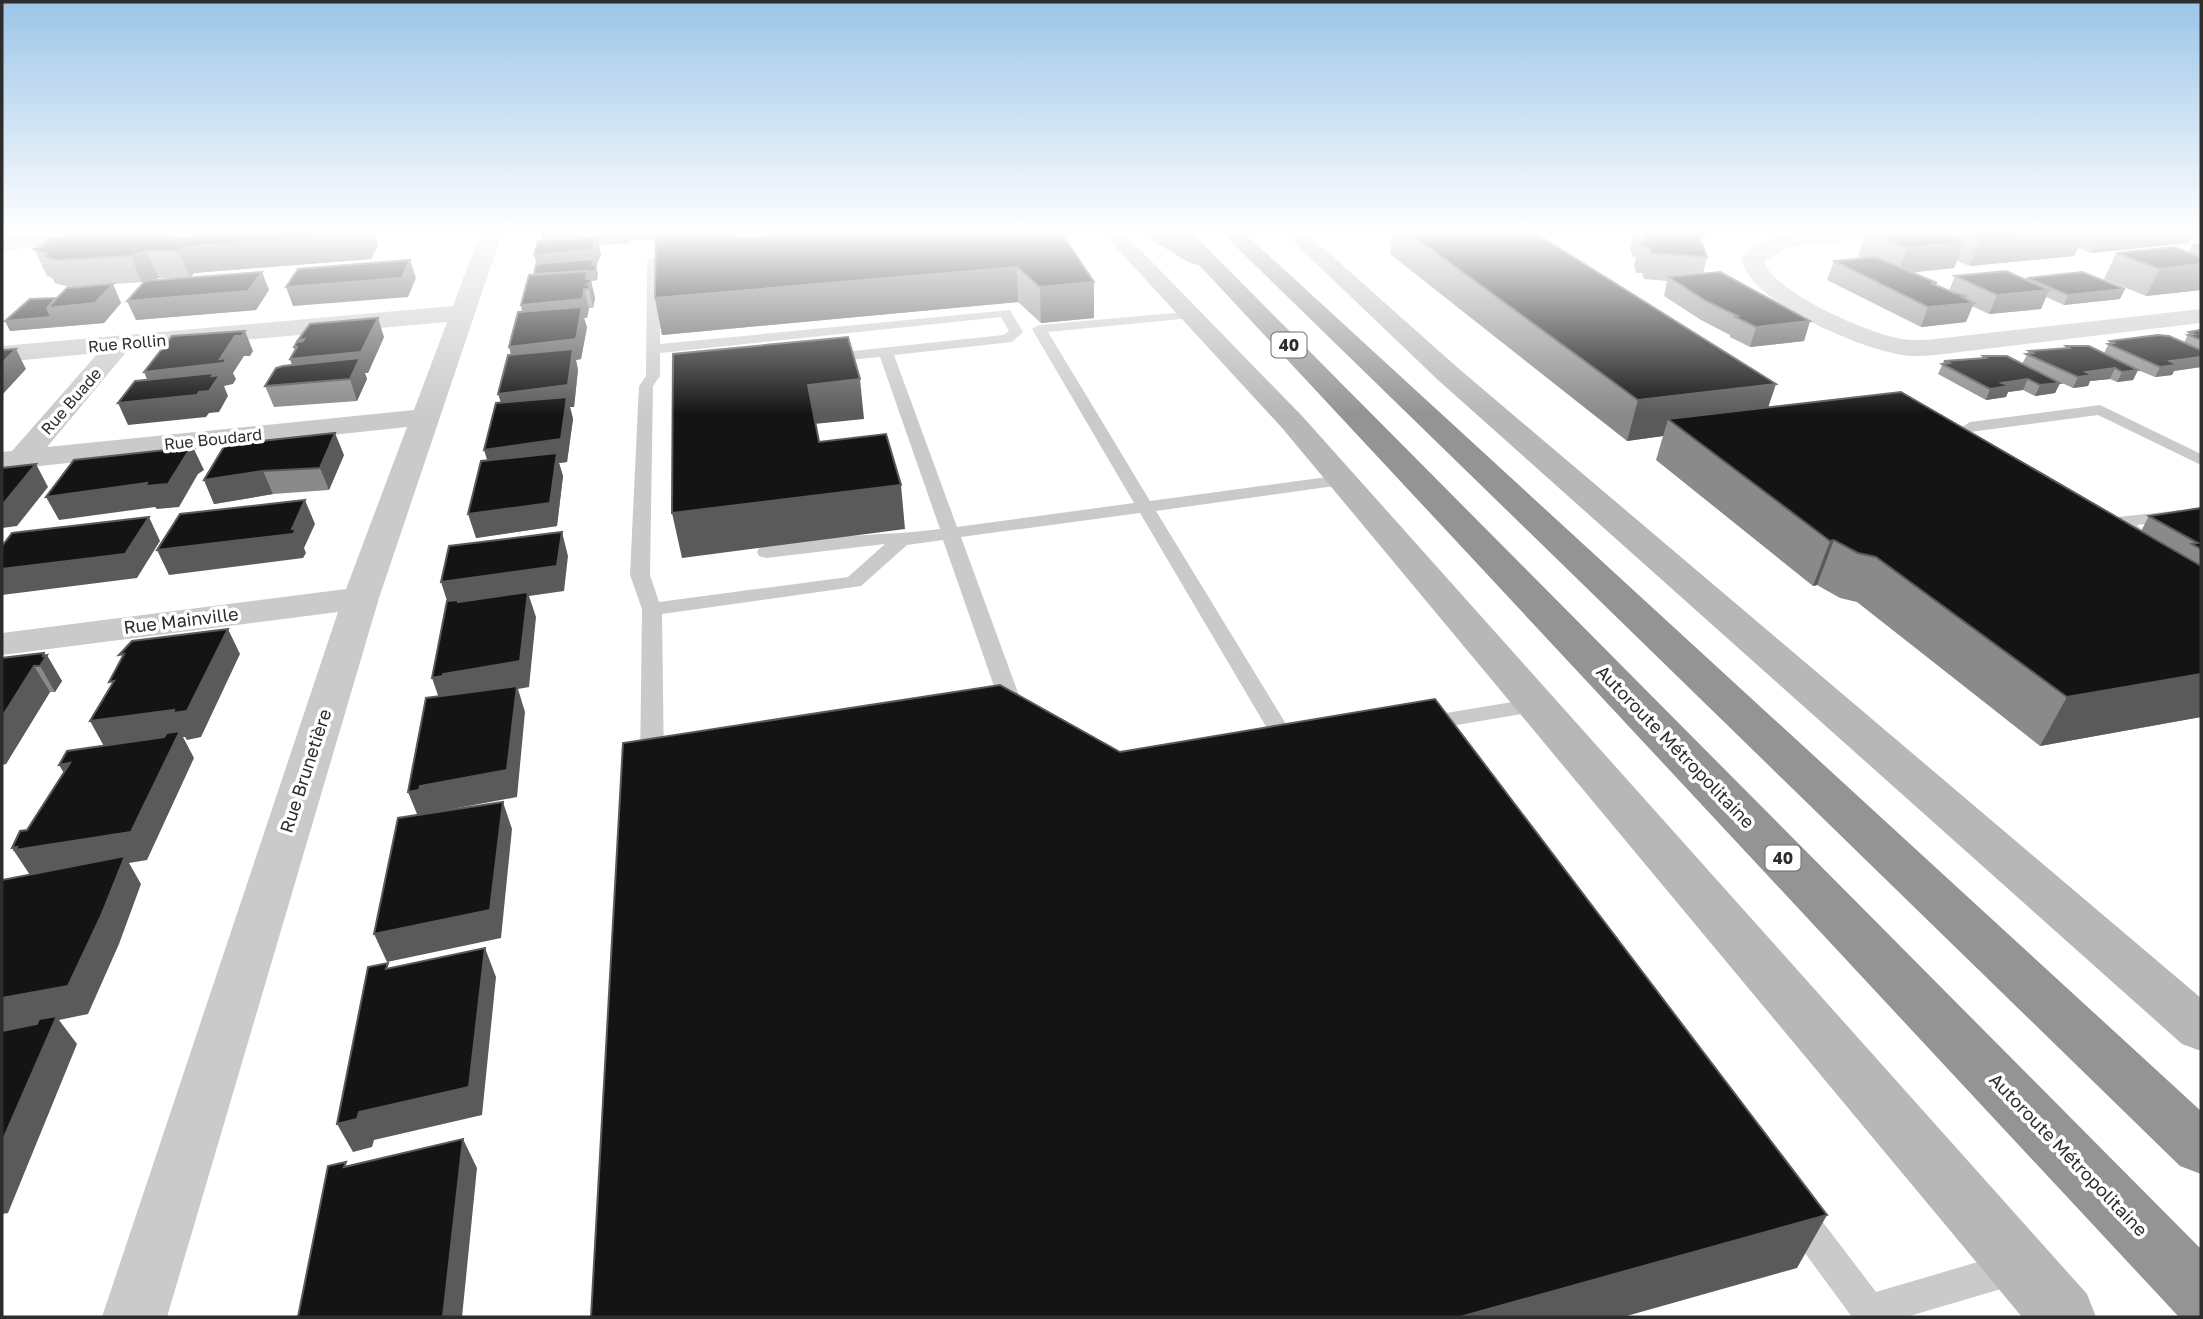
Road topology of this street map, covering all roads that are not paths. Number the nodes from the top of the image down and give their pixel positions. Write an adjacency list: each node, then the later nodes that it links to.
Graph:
1 (469, 292): 8 (street, Rue Brunetière)
2 (653, 292): 14 (lane)
3 (1170, 292): 9 (main road)
4 (1238, 292): 43 (highway, Autoroute Métropolitaine / 40)
5 (1293, 292): 40 (highway, 40)
6 (1359, 292): 39 (main road)
7 (1778, 292): 10 (street)
8 (461, 313): 13 (street, Rue Rollin); 18 (street, Rue Brunetière)
9 (1191, 314): 11 (lane); 22 (main road)
10 (2201, 316)
11 (1039, 329): 12 (lane); 23 (lane)
12 (1016, 332): 14 (lane); 15 (lane)
13 (121, 344): 16 (street, Rue Rollin); 20 (street, Rue Buade)
14 (653, 349): 30 (lane)
15 (885, 351): 17 (lane); 25 (lane)
16 (2, 354)
17 (817, 359)
18 (425, 417): 20 (street, Rue Boudard); 29 (street, Rue Brunetière)
19 (1970, 427): 21 (lane)
20 (11, 460)
21 (2201, 460)
22 (1342, 480): 23 (lane); 32 (main road)
23 (1144, 507): 25 (lane); 36 (lane)
24 (2201, 513): 27 (lane)
25 (950, 533): 26 (lane); 33 (lane)
26 (901, 540): 28 (lane); 30 (lane)
27 (2150, 540)
28 (766, 552)
29 (361, 598): 31 (street, Rue Mainville); 45 (street, Rue Brunetière)
30 (652, 610): 38 (lane)
31 (2, 644)
32 (1537, 705): 34 (lane); 42 (main road)
33 (988, 719)
34 (1426, 732)
35 (1314, 743): 36 (lane)
36 (1289, 747): 37 (lane)
37 (1262, 752)
38 (679, 769)
39 (2201, 1029)
40 (2201, 1148)
41 (1777, 1189): 44 (lane)
42 (2020, 1267): 44 (lane); 46 (main road)
43 (2201, 1294)
44 (1869, 1314)
45 (134, 1317)
46 (2064, 1317)

